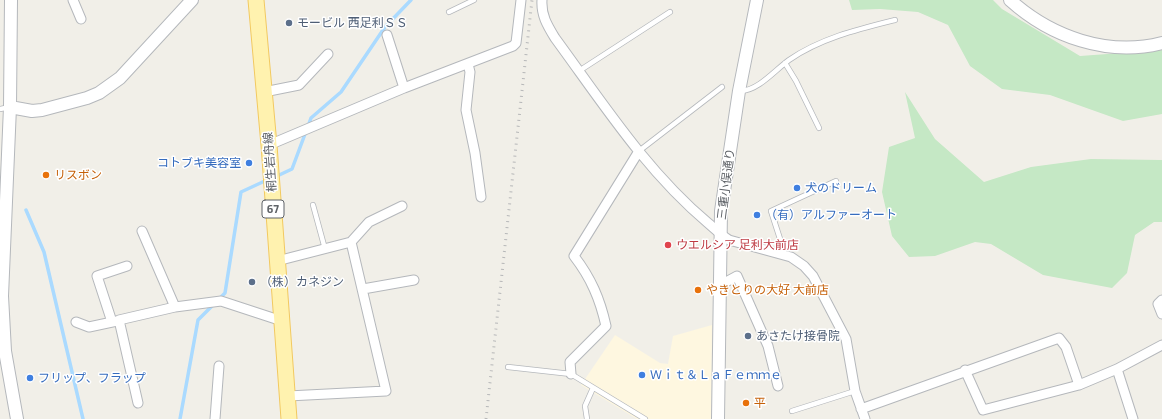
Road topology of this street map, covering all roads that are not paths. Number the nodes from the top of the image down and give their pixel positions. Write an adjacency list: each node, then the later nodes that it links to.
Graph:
1 (11, 0): 24 (street)
2 (73, 0): 12 (street)
3 (192, 0): 24 (street)
4 (256, 0): 23 (main road, 桐生岩舟線 / 67)
5 (474, 0): 10 (lane)
6 (521, 0): 18 (street)
7 (542, 0): 19 (street)
8 (757, 0): 22 (street, 三重小俣通り)
9 (1010, 0): 15 (street)
10 (449, 12)
11 (670, 12): 19 (lane)
12 (80, 19)
13 (895, 20): 17 (lane)
14 (387, 35): 21 (street)
15 (1162, 43)
16 (328, 54): 23 (street)
17 (785, 63): 22 (lane); 25 (lane)
18 (468, 64): 21 (street); 29 (street)
19 (579, 71): 27 (street)
20 (722, 87): 27 (lane)
21 (404, 88): 26 (street)
22 (740, 91): 33 (street, 三重小俣通り)
23 (264, 92): 26 (main road, 桐生岩舟線 / 67)
24 (5, 108): 62 (street)
25 (819, 128)
26 (269, 145): 37 (main road, 桐生岩舟線 / 67)
27 (639, 151): 33 (street); 53 (street)
28 (836, 181): 36 (lane)
29 (481, 197)
30 (313, 205): 35 (lane)
31 (402, 206): 34 (street)
32 (142, 231): 43 (street)
33 (720, 235): 36 (street); 40 (street, 三重小俣通り)
34 (351, 242): 35 (street); 41 (street)
35 (325, 249): 37 (street)
36 (781, 254): 57 (street)
37 (277, 261): 46 (main road, 桐生岩舟線 / 67)
38 (127, 266): 45 (street)
39 (414, 280): 41 (street)
40 (720, 283): 55 (street); 67 (street, 三重小俣通り)
41 (363, 289): 58 (street)
42 (1162, 300): 44 (street)
43 (175, 307): 45 (street); 46 (street)
44 (1162, 314)
45 (115, 321): 47 (street); 59 (street)
46 (282, 321): 58 (main road, 桐生岩舟線 / 67)
47 (76, 322)
48 (1162, 345): 51 (street)
49 (219, 366): 63 (street)
50 (508, 367): 53 (lane)
51 (1117, 368): 54 (street); 69 (street)
52 (965, 370): 54 (street); 54 (street); 60 (street)
53 (571, 374): 56 (lane)
54 (1078, 385)
55 (778, 386)
56 (593, 388): 65 (lane); 66 (lane)
57 (855, 391): 60 (street); 61 (lane)
58 (288, 396): 64 (main road, 桐生岩舟線 / 67)
59 (138, 403)
60 (861, 409): 68 (street)
61 (792, 411)
62 (17, 419)
63 (215, 419)
64 (289, 419)
65 (587, 419)
66 (645, 419)
67 (718, 419)
68 (865, 419)
69 (1133, 419)

